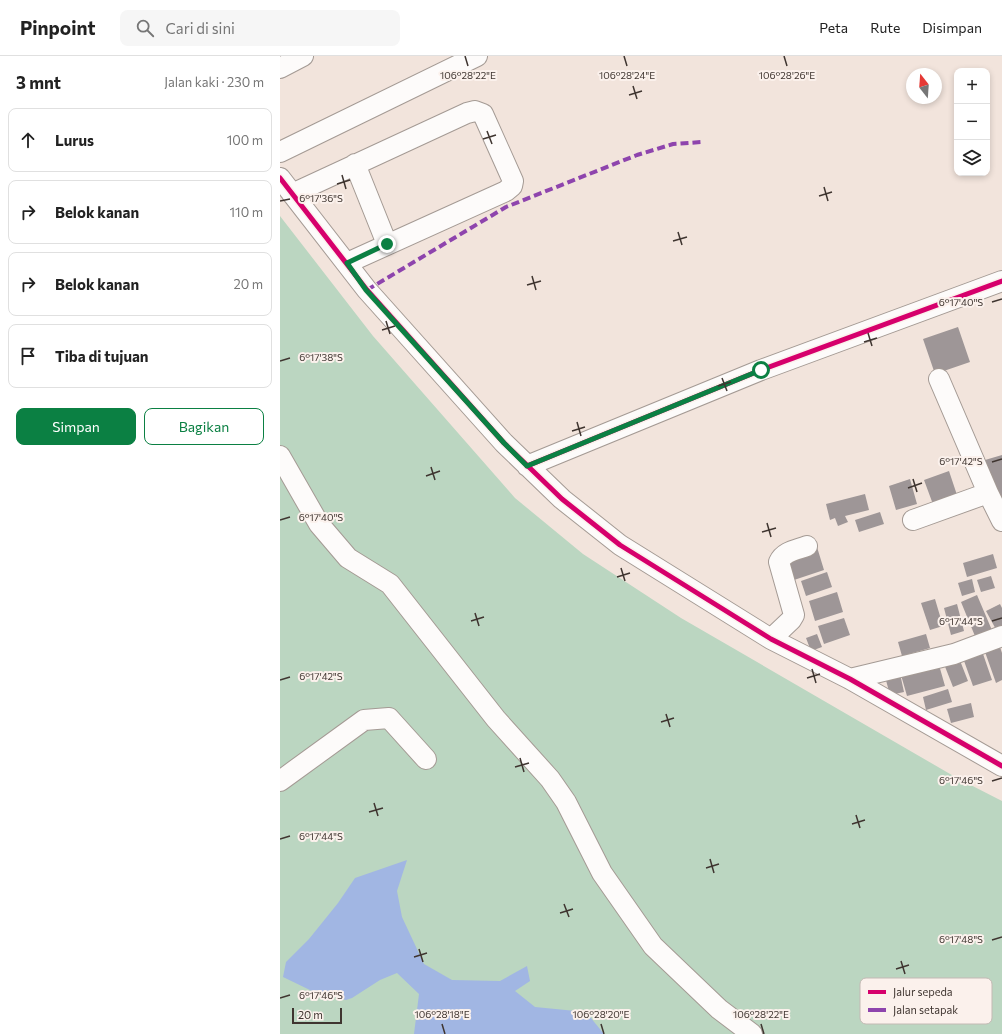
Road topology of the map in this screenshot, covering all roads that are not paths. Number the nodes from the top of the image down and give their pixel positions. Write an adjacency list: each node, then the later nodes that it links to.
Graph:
1 (303, 56): 3 (street)
2 (477, 56): 4 (street)
3 (280, 68)
4 (280, 152)
5 (355, 164): 7 (street); 8 (street); 8 (street)
6 (280, 178): 7 (street)
7 (292, 194): 9 (street)
8 (387, 244): 9 (street)
9 (347, 263): 13 (street)
10 (1002, 281): 13 (street)
11 (939, 379): 14 (street)
12 (280, 456): 24 (street)
13 (527, 466): 19 (street)
14 (988, 493): 15 (street); 16 (street)
15 (913, 520)
16 (1002, 521)
17 (807, 546): 19 (street)
18 (1002, 636): 20 (street)
19 (771, 638): 20 (street)
20 (850, 679): 22 (street)
21 (426, 758): 23 (street)
22 (1002, 766)
23 (280, 782)
24 (752, 1034)

